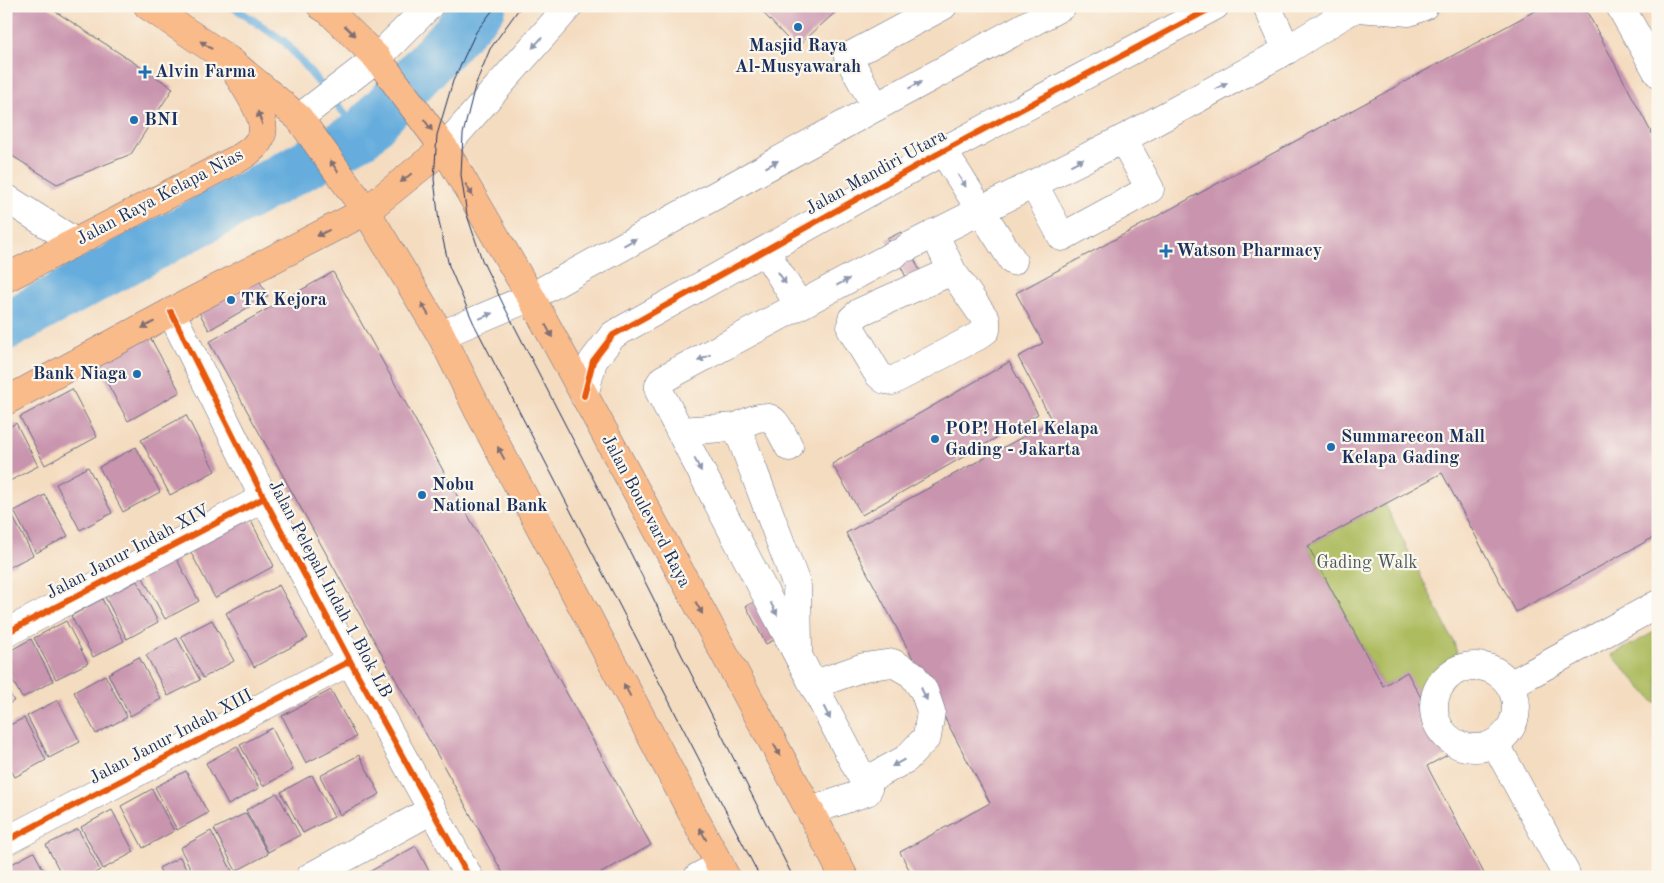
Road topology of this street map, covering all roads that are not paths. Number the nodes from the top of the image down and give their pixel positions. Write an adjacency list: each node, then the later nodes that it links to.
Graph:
1 (148, 6): 13 (main road, one-way to 1)
2 (321, 6): 14 (main road, Jalan Boulevard Raya, one-way to 14)
3 (429, 6): 14 (street)
4 (569, 6): 19 (street, one-way to 19)
5 (943, 6): 16 (street)
6 (1062, 6): 16 (street, one-way to 6)
7 (1215, 6): 20 (street, Jalan Mandiri Utara)
8 (1267, 6): 12 (street)
9 (1424, 6): 11 (street)
10 (1620, 6): 15 (street)
11 (1360, 7): 12 (street)
12 (1287, 50): 18 (street, one-way to 12)
13 (230, 60): 17 (main road); 26 (main road, Jalan Raya Kelapa Nias, one-way to 13)
14 (381, 62): 17 (street); 19 (main road, Jalan Boulevard Raya, one-way to 19)
15 (1658, 74)
16 (876, 107): 31 (street, one-way to 16)
17 (307, 111): 24 (main road, one-way to 17)
18 (1123, 139): 21 (street, one-way to 18); 21 (street)
19 (444, 148): 24 (main road, one-way to 24); 31 (main road, Jalan Boulevard Raya, one-way to 31)
20 (943, 151): 23 (street, one-way to 23); 27 (street, Jalan Mandiri Utara)
21 (1034, 185): 23 (street)
22 (6, 198): 26 (street)
23 (982, 210): 25 (street); 28 (street)
24 (366, 211): 33 (main road, one-way to 33); 34 (main road, one-way to 24)
25 (934, 234): 29 (street); 32 (street, one-way to 25)
26 (75, 242): 30 (main road, Jalan Raya Kelapa Nias)
27 (765, 251): 32 (street, one-way to 32); 35 (street, Jalan Mandiri Utara)
28 (1013, 262)
29 (952, 271): 29 (street)
30 (6, 278)
31 (531, 297): 34 (street, one-way to 31); 35 (main road, Jalan Boulevard Raya, one-way to 35)
32 (799, 305): 38 (street, one-way to 38)
33 (171, 312): 36 (main road, one-way to 36); 40 (street, Jalan Pelepah Indah 1 Blok LB)
34 (441, 335): 52 (main road, one-way to 34)
35 (584, 396): 50 (main road, Jalan Boulevard Raya, one-way to 50)
36 (6, 401)
37 (737, 427): 38 (street); 39 (street); 43 (street)
38 (680, 431): 43 (street, one-way to 43)
39 (789, 447)
40 (264, 498): 42 (street, Jalan Janur Indah XIV); 44 (street, Jalan Pelepah Indah 1 Blok LB)
41 (1658, 604): 46 (street)
42 (6, 633)
43 (798, 654): 45 (street)
44 (350, 661): 49 (street, Jalan Pelepah Indah 1 Blok LB); 51 (street, Jalan Janur Indah XIII)
45 (813, 684): 48 (street, one-way to 48); 48 (street, one-way to 48)
46 (1510, 685): 47 (street); 47 (street)
47 (1495, 743): 53 (street)
48 (864, 782): 50 (street)
49 (432, 810): 54 (street); 55 (street, Jalan Pelepah Indah 1 Blok LB)
50 (810, 811): 56 (main road, Jalan Boulevard Raya)
51 (6, 841)
52 (714, 873)
53 (1566, 874)
54 (310, 877)
55 (469, 877)
56 (844, 877)

